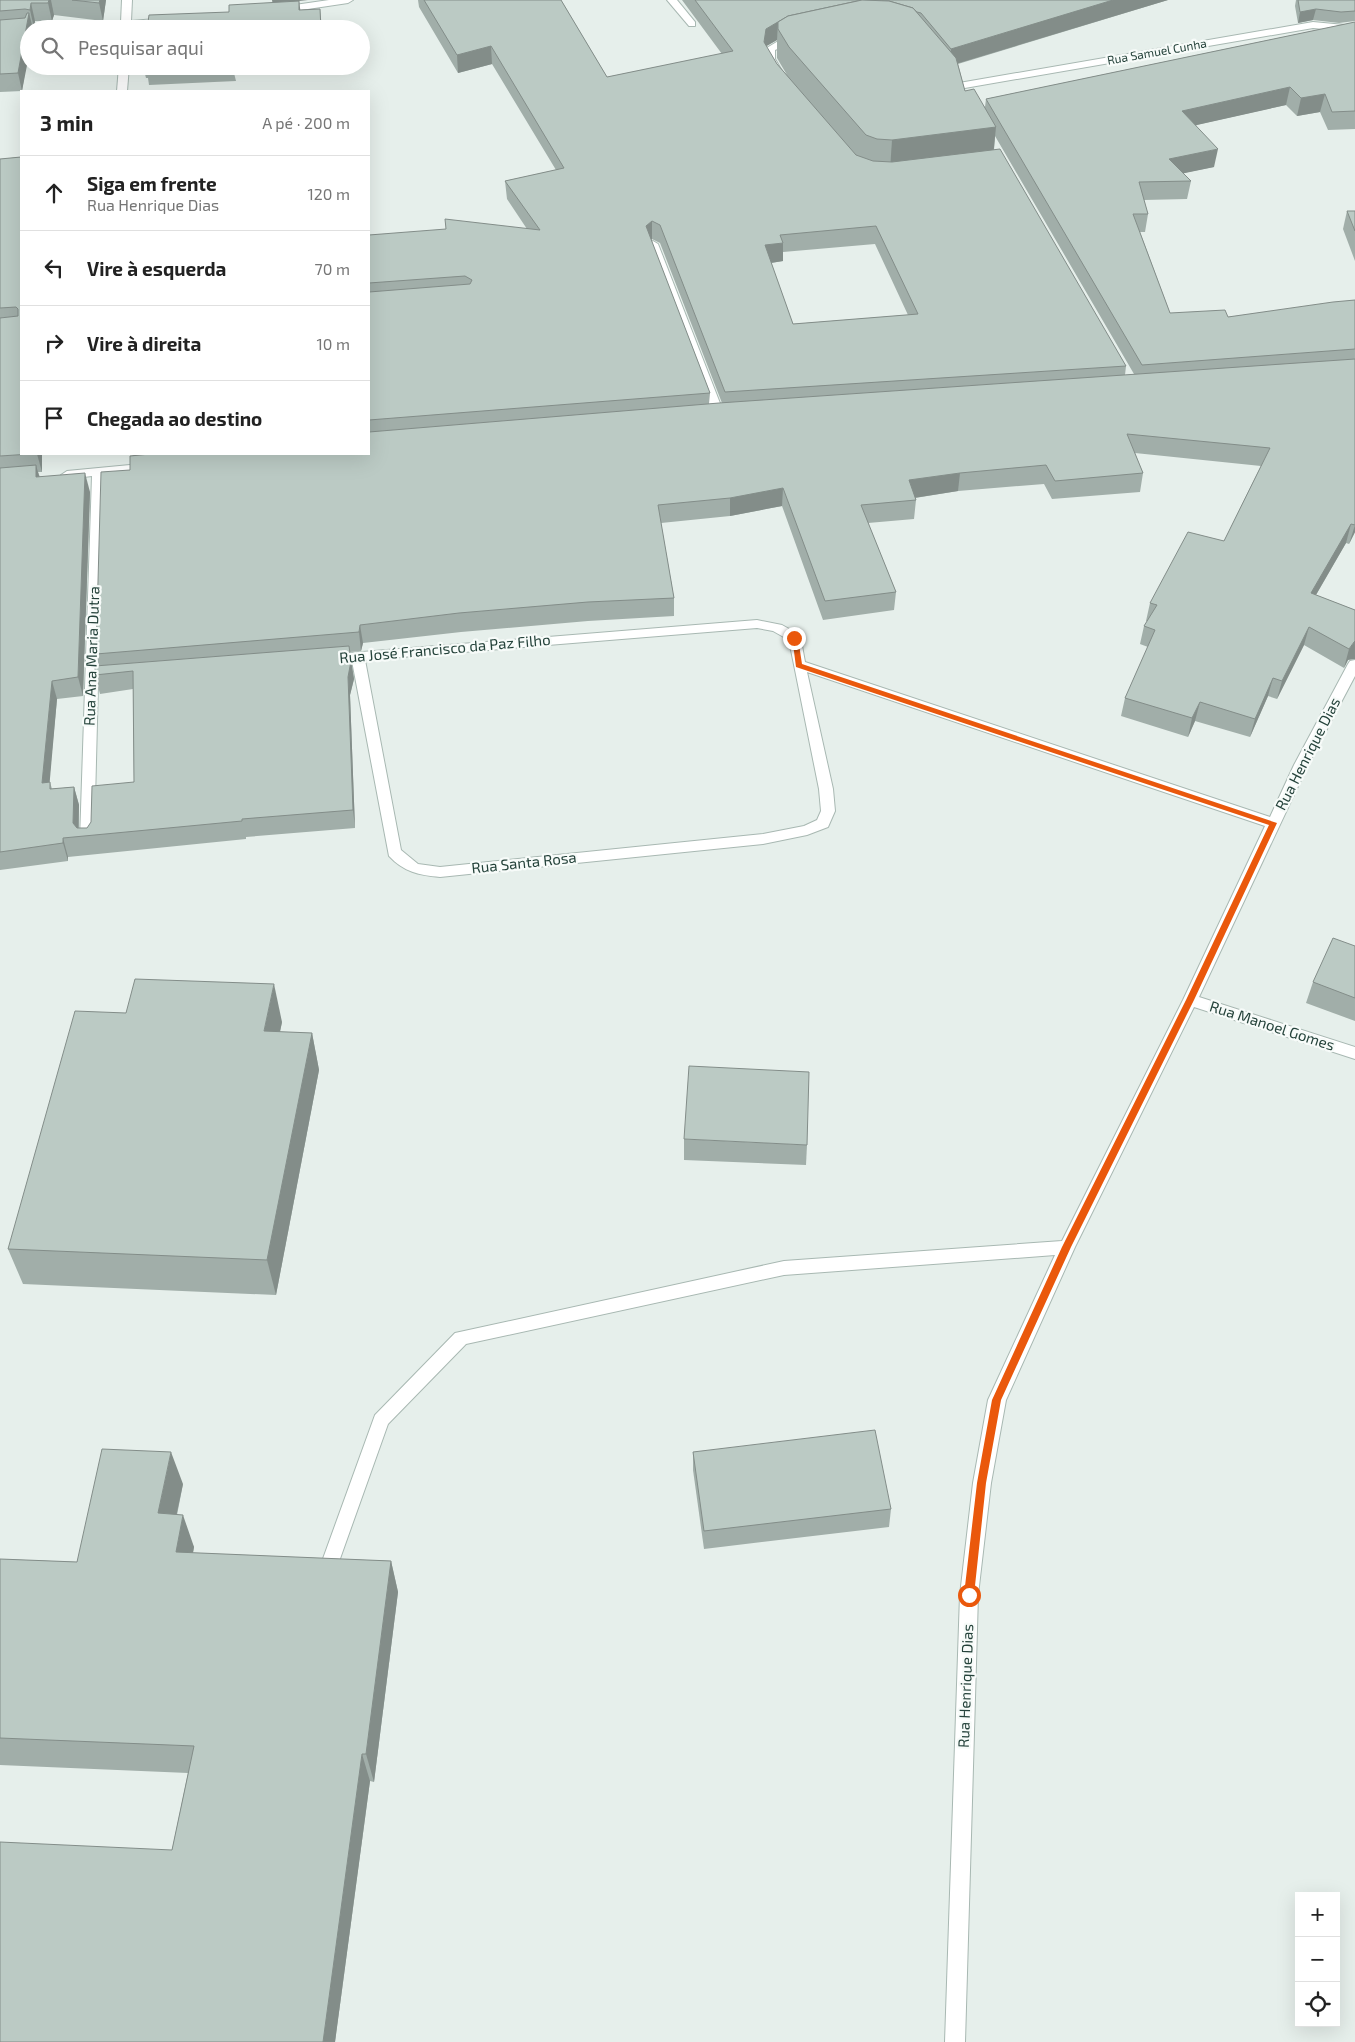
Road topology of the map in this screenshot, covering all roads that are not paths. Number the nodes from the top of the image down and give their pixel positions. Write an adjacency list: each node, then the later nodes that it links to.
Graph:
1 (127, 0): 5 (street)
2 (348, 0): 4 (street)
3 (672, 0): 6 (street)
4 (274, 11)
5 (126, 20)
6 (692, 24)
7 (1355, 29): 11 (street, Rua Samuel Cunha)
8 (810, 35): 10 (street)
9 (123, 75): 12 (street)
10 (782, 79)
11 (959, 86)
12 (122, 90)
13 (654, 244): 14 (street)
14 (719, 416)
15 (166, 465): 16 (street)
16 (98, 473): 17 (street); 23 (street, Rua Ana Maria Dutra)
17 (59, 476)
18 (358, 656): 19 (street, Rua José Francisco da Paz Filho); 21 (street, Rua José Francisco da Paz Filho); 21 (street, Rua Santa Rosa)
19 (318, 659)
20 (1355, 664): 24 (street, Rua Henrique Dias)
21 (799, 665): 24 (street)
22 (131, 676): 23 (street)
23 (91, 679): 25 (street, Rua Ana Maria Dutra)
24 (1273, 823): 26 (street, Rua Henrique Dias)
25 (87, 840)
26 (1190, 1000): 27 (street, Rua Manoel Gomes); 28 (street, Rua Henrique Dias)
27 (1355, 1053)
28 (1066, 1247): 29 (street); 30 (street, Rua Henrique Dias)
29 (324, 1580)
30 (955, 2042)

